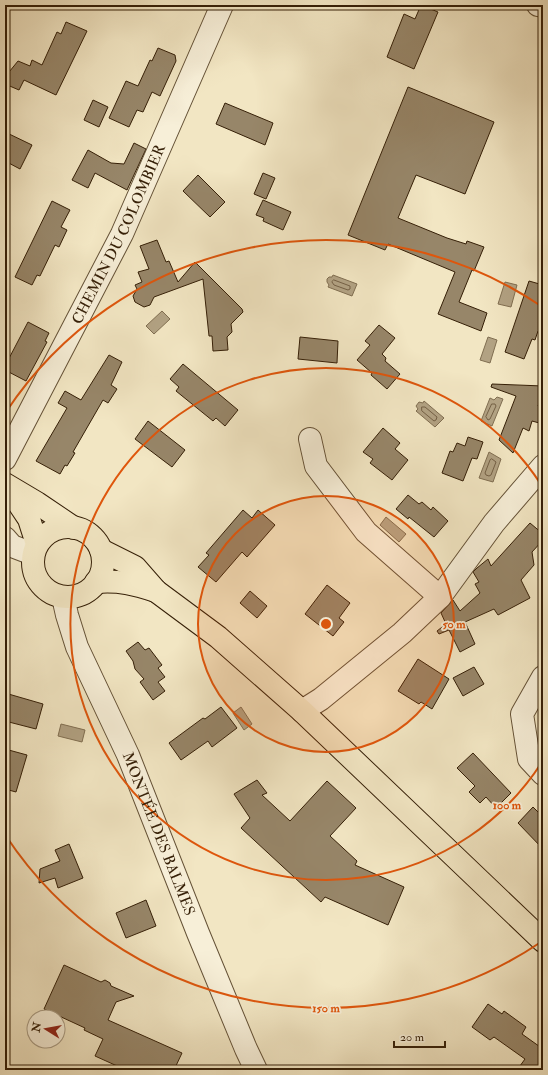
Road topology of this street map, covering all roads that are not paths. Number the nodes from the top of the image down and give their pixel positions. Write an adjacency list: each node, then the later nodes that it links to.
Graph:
1 (222, 5): 5 (street, CHEMIN DU COLOMBIER)
2 (538, 5): 3 (street)
3 (543, 6)
4 (310, 439): 15 (street)
5 (5, 459)
6 (543, 466): 15 (street)
7 (6, 485): 8 (main road); 10 (main road)
8 (74, 528): 10 (main road); 11 (main road)
9 (5, 538): 10 (street)
10 (36, 549): 14 (main road)
11 (101, 550): 12 (main road); 13 (main road)
12 (96, 582): 13 (main road); 14 (main road)
13 (156, 590): 17 (main road)
14 (63, 597): 20 (street, MONTÉE DES BALMES)
15 (440, 597): 17 (street)
16 (543, 677): 18 (street)
17 (302, 711): 19 (main road)
18 (543, 774)
19 (543, 941)
20 (256, 1070)

